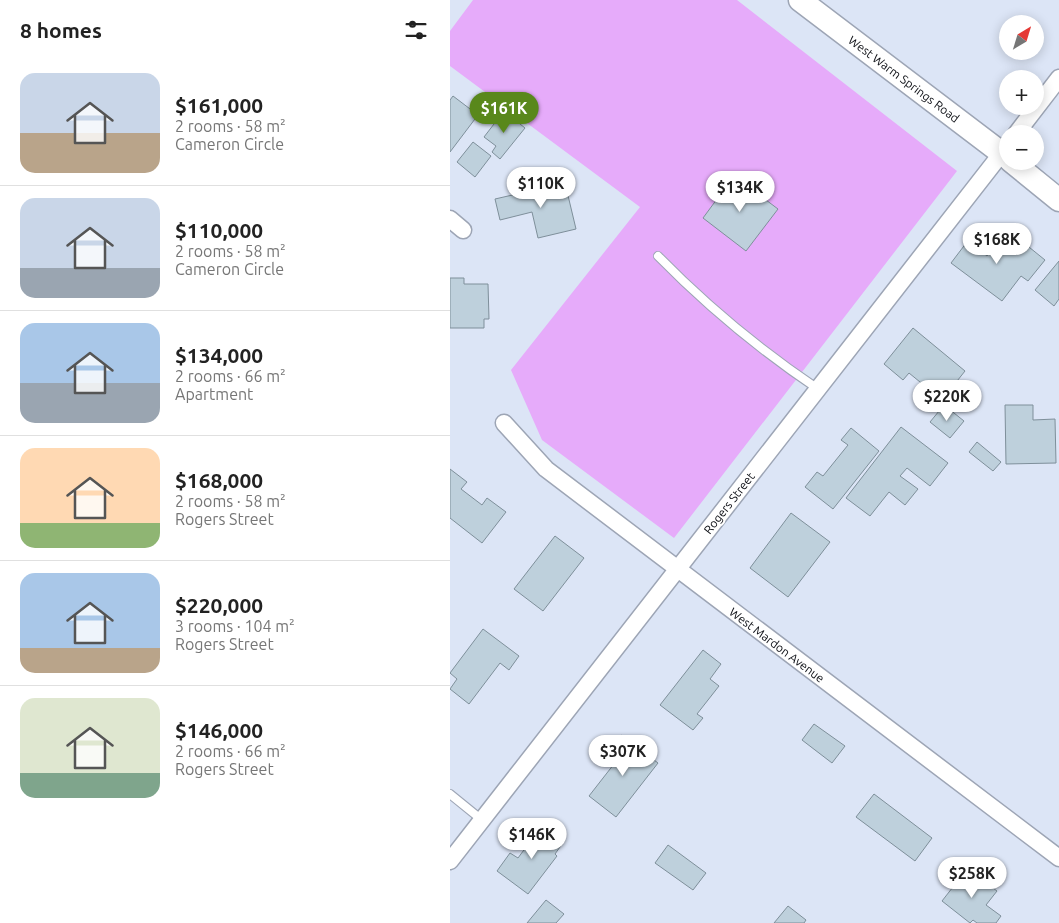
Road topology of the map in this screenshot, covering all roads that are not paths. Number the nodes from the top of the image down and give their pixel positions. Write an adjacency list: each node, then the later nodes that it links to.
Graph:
1 (800, 0): 4 (main road, West Warm Springs Road)
2 (1059, 78): 3 (street)
3 (1023, 125)
4 (999, 148)
5 (999, 164): 11 (street, Rogers Street)
6 (1025, 170): 7 (main road, West Warm Springs Road)
7 (1059, 200)
8 (450, 219): 9 (street)
9 (463, 230)
10 (658, 256): 11 (lane)
11 (818, 389): 13 (street, Rogers Street)
12 (504, 423): 13 (street, West Mardon Avenue)
13 (677, 570): 15 (street, Rogers Street); 16 (street, West Mardon Avenue)
14 (450, 794): 15 (lane)
15 (482, 820): 17 (street, Rogers Street)
16 (1059, 858)
17 (450, 861)

